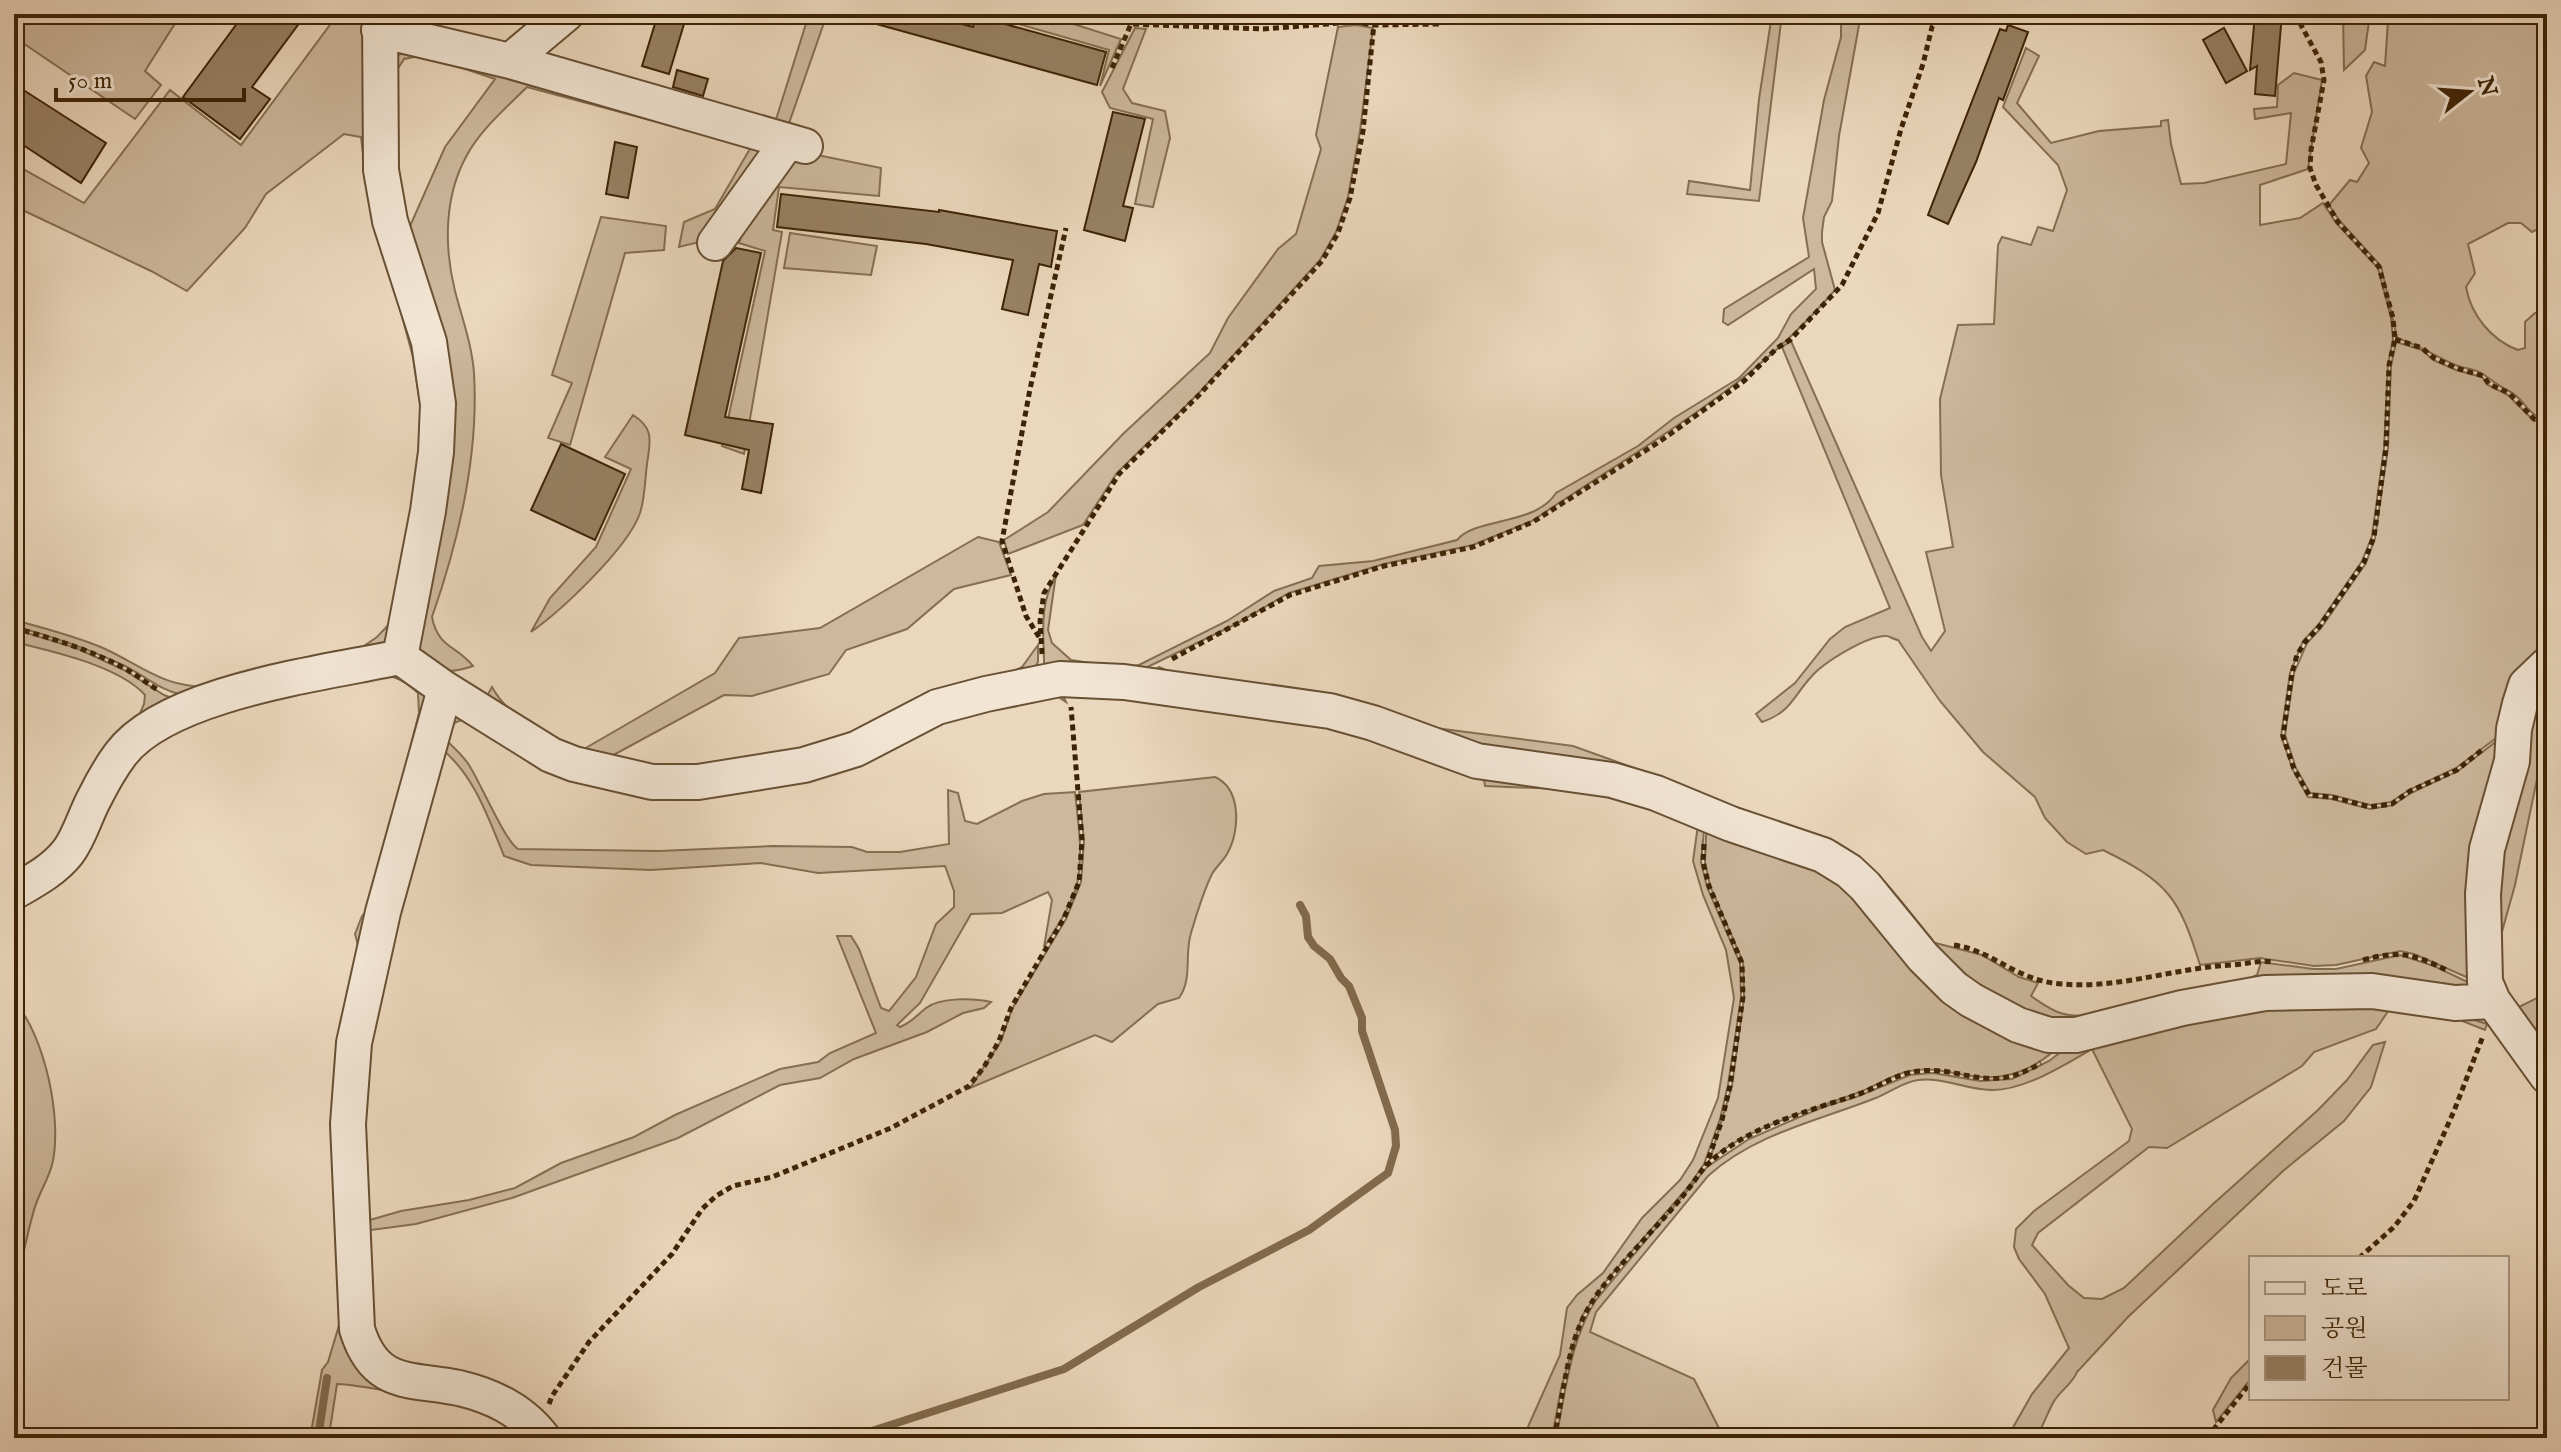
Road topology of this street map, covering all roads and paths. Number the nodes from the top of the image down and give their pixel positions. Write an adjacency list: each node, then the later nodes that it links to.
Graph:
1 (566, 14): 10 (street)
2 (1375, 14): 9 (path)
3 (1477, 14): 9 (path)
4 (1943, 14): 21 (path)
5 (2210, 14): 6 (path)
6 (2222, 14)
7 (2295, 14): 14 (path)
8 (380, 22): 10 (street); 18 (street)
9 (1375, 25): 11 (path); 17 (path)
10 (510, 61): 13 (street)
11 (1112, 68)
12 (1066, 228): 17 (path)
13 (715, 243)
14 (2395, 339): 15 (path); 24 (path)
15 (2547, 423)
16 (14, 628): 23 (path)
17 (1041, 641): 20 (path)
18 (400, 657): 22 (street); 23 (street)
19 (2547, 665): 24 (street)
20 (1050, 681): 21 (street); 22 (street); 36 (path)
21 (1124, 682): 25 (street)
22 (445, 689): 36 (street)
23 (203, 704): 26 (street)
24 (2514, 729): 30 (street)
25 (1709, 816): 27 (street); 33 (path)
26 (14, 892)
27 (1907, 934): 29 (path); 31 (street)
28 (2353, 963): 30 (path)
29 (2288, 964)
30 (2489, 991): 31 (street); 32 (street); 34 (path)
31 (2076, 1035): 33 (path)
32 (2547, 1076)
33 (1706, 1166): 37 (path)
34 (2361, 1256)
35 (2249, 1385): 38 (path)
36 (540, 1435)
37 (1554, 1438)
38 (2207, 1438)

